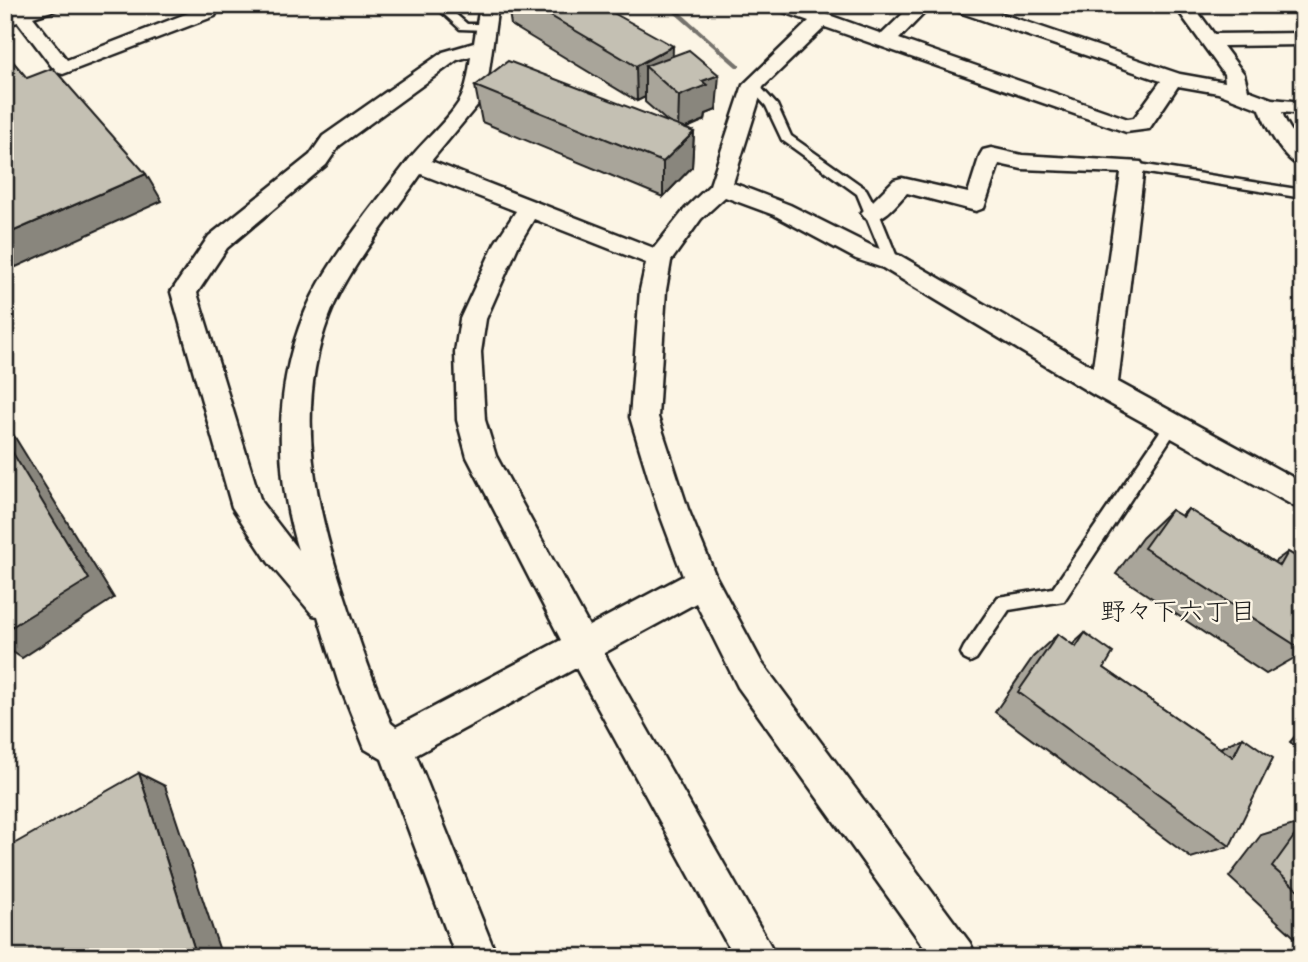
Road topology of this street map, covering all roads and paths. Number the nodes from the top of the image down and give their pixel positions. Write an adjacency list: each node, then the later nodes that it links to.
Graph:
1 (51, 5): 9 (street)
2 (439, 5): 11 (lane)
3 (782, 5): 10 (street)
4 (923, 5): 14 (street)
5 (957, 5): 15 (street)
6 (998, 5): 17 (street)
7 (1179, 6): 13 (street)
8 (216, 9): 9 (street)
9 (13, 14)
10 (822, 19): 14 (street); 16 (street)
11 (486, 26): 21 (street); 33 (street)
12 (1303, 39): 13 (street)
13 (1211, 40): 17 (street)
14 (885, 42): 15 (street)
15 (1173, 78): 17 (street)
16 (753, 85): 23 (street); 26 (lane)
17 (1230, 90): 18 (street)
18 (1269, 105): 19 (street); 20 (street)
19 (1303, 108)
20 (1303, 160)
21 (417, 164): 25 (street); 33 (street)
22 (1133, 167): 24 (lane); 26 (street); 29 (street)
23 (721, 187): 27 (street); 28 (street)
24 (1303, 194)
25 (529, 209): 27 (street); 34 (street)
26 (873, 213): 28 (lane)
27 (659, 259): 32 (street)
28 (892, 262): 29 (street)
29 (1104, 387): 30 (street)
30 (1172, 425): 31 (street); 35 (lane)
31 (1303, 498)
32 (702, 583): 34 (street); 39 (street)
33 (331, 611): 36 (street)
34 (583, 648): 36 (street); 38 (street)
35 (970, 653)
36 (395, 747): 37 (street)
37 (477, 957)
38 (757, 957)
39 (957, 957)

